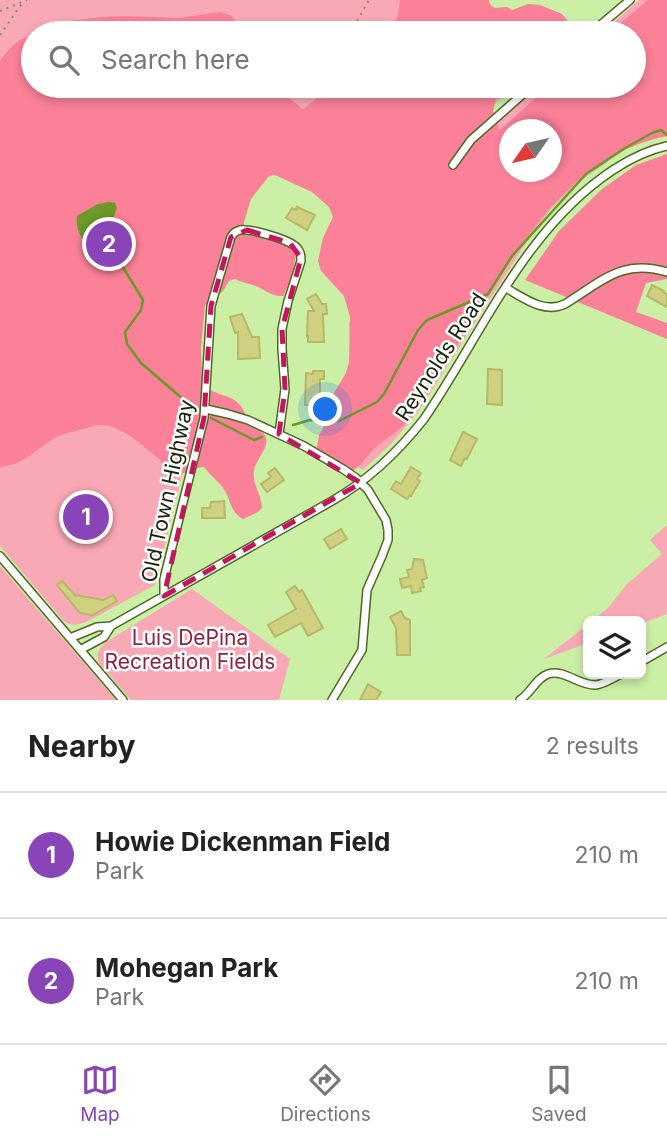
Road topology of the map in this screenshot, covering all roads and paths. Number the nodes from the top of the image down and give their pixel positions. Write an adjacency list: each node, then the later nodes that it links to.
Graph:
1 (369, 0): 5 (path)
2 (630, 0): 6 (street)
3 (25, 1): 4 (path); 7 (path)
4 (0, 11)
5 (357, 21)
6 (605, 21)
7 (0, 35)
8 (518, 98): 10 (street)
9 (667, 146): 12 (street, Reynolds Road)
10 (453, 164)
11 (667, 272): 12 (street)
12 (506, 288): 15 (street, Reynolds Road)
13 (205, 409): 14 (street); 14 (street, Old Town Highway); 17 (street, Old Town Highway)
14 (279, 434): 15 (street)
15 (361, 483): 17 (street, Reynolds Road); 25 (street)
16 (0, 556): 19 (street)
17 (164, 596): 18 (street, Reynolds Road)
18 (111, 626): 19 (street, Reynolds Road); 21 (street, Reynolds Road)
19 (70, 638): 21 (street)
20 (667, 647): 22 (street)
21 (80, 650): 24 (street)
22 (646, 659)
23 (611, 679): 26 (street)
24 (123, 700)
25 (332, 700)
26 (520, 700)

